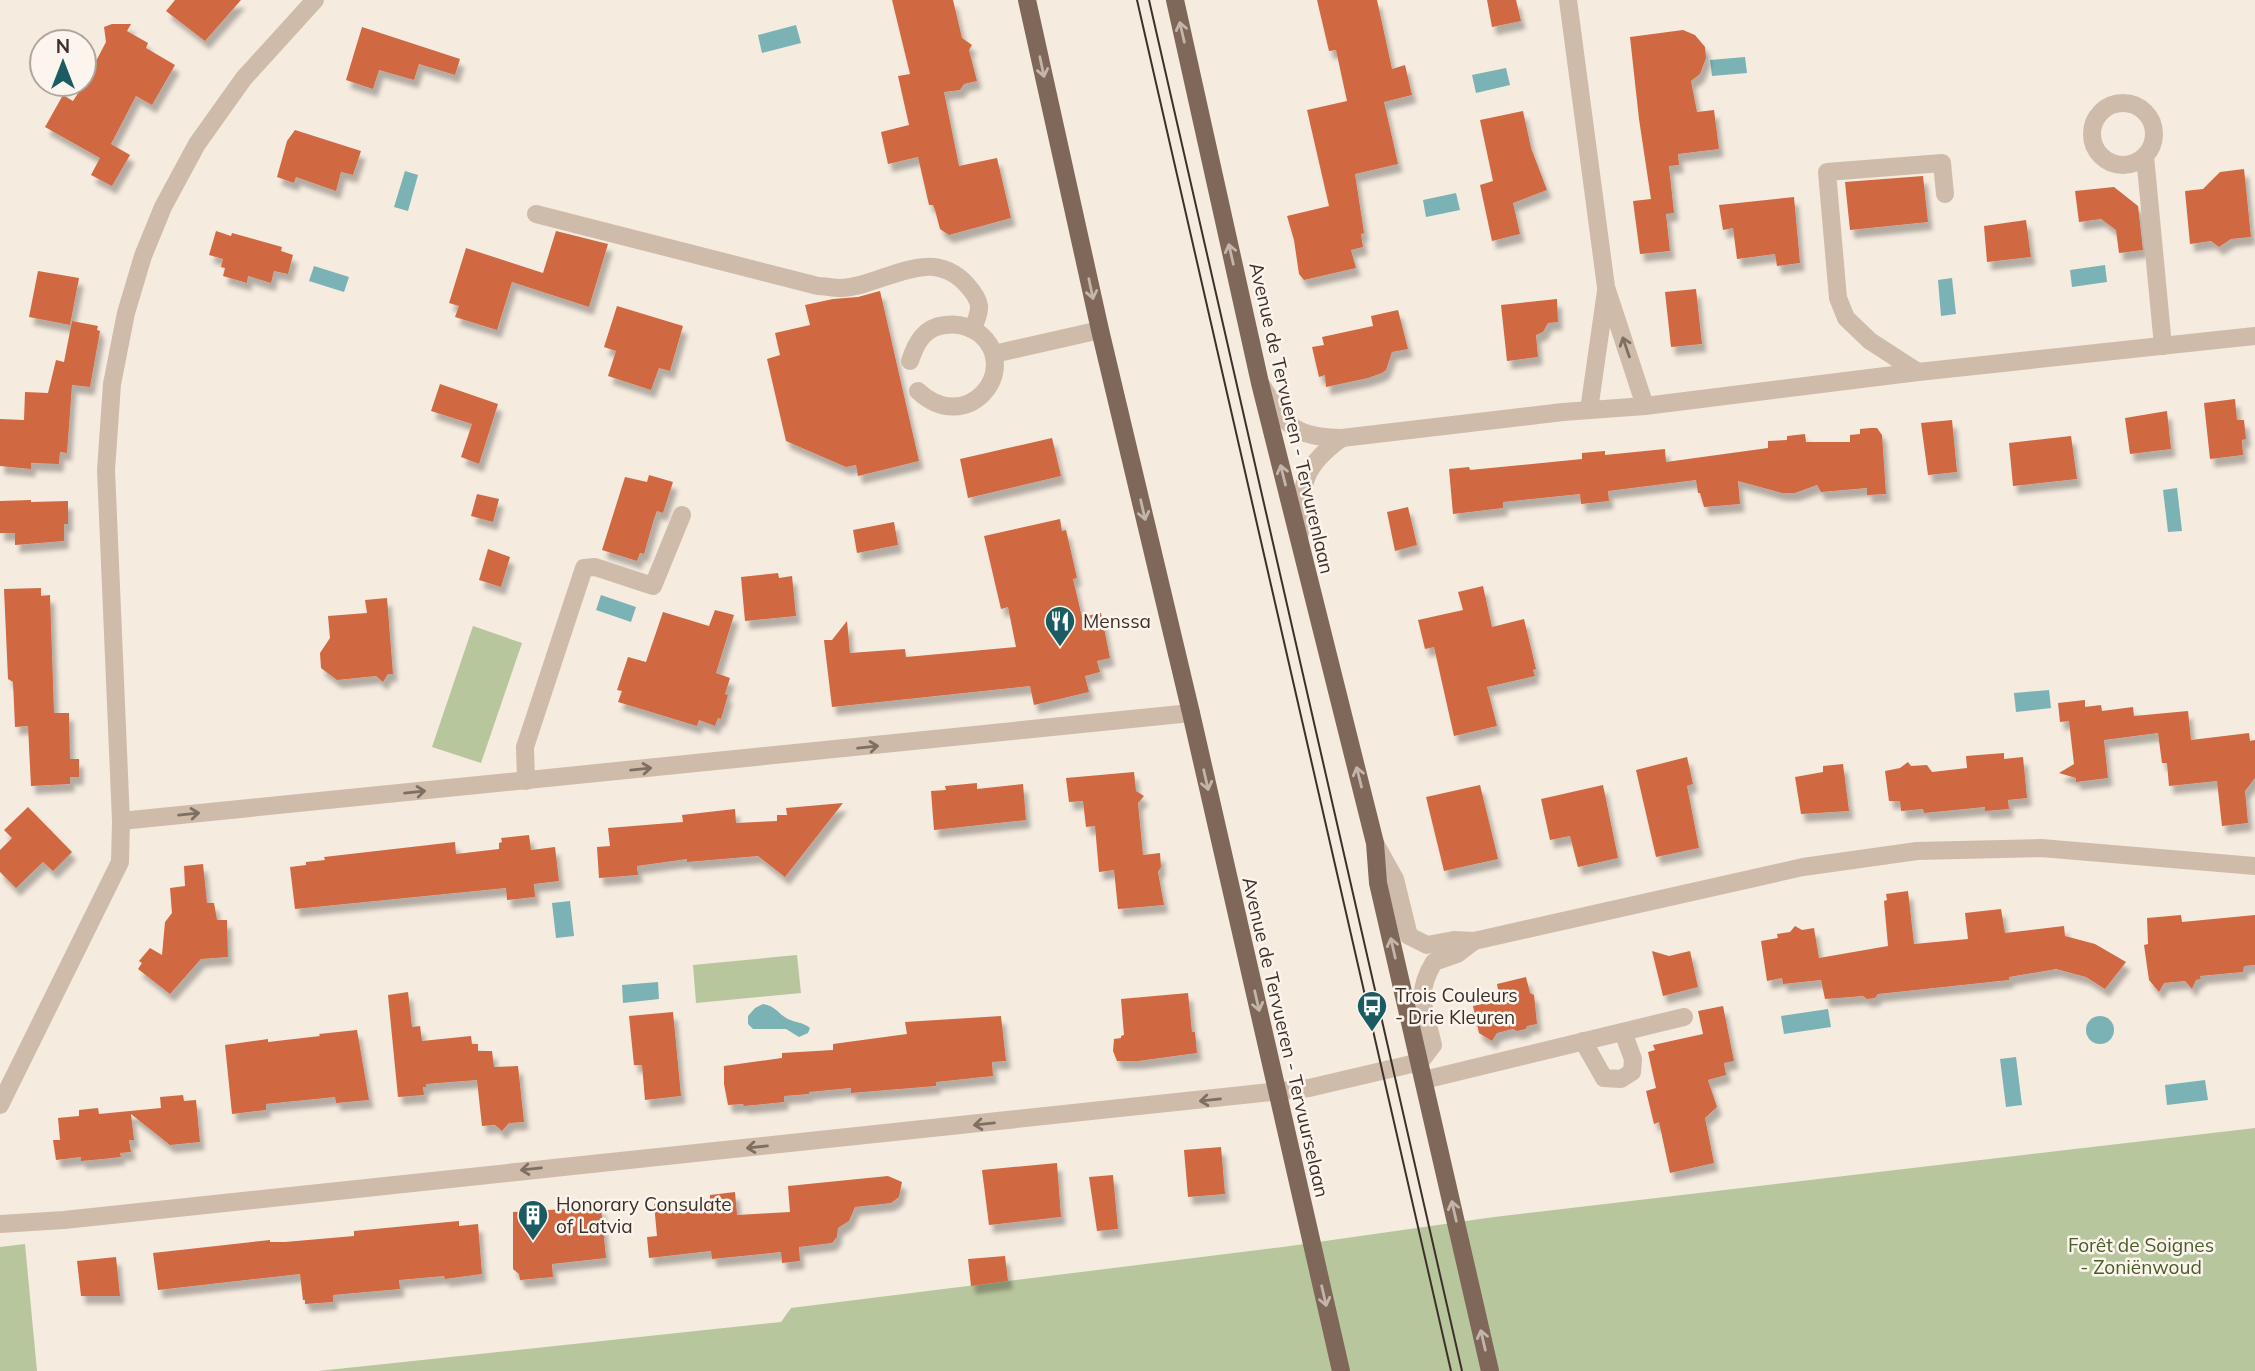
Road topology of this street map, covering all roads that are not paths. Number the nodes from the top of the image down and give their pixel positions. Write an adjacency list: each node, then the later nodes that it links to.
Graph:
1 (314, 0): 25 (street)
2 (1027, 0): 10 (main road, one-way to 10)
3 (1175, 0): 16 (main road, Avenue de Tervueren - Tervurenlaan, one-way to 3)
4 (1568, 0): 8 (street)
5 (2145, 156): 12 (street)
6 (1945, 194): 15 (street)
7 (536, 214): 9 (street)
8 (1606, 287): 18 (street, one-way to 8); 19 (street)
9 (973, 329): 13 (street); 14 (street)
10 (1100, 330): 13 (street); 23 (main road, one-way to 23)
11 (2255, 336): 12 (street)
12 (2163, 346): 15 (street)
13 (994, 354): 17 (street)
14 (910, 361)
15 (1918, 372): 18 (street)
16 (1260, 383): 20 (street); 22 (main road, Avenue de Tervueren - Tervurenlaan, one-way to 16)
17 (918, 391)
18 (1645, 406): 19 (street)
19 (1590, 410): 20 (street)
20 (1342, 438): 22 (street)
21 (682, 515): 24 (street)
22 (1300, 541): 26 (main road, Avenue de Tervueren - Tervurenlaan, one-way to 22)
23 (1191, 713): 24 (street, one-way to 23); 34 (main road, Avenue de Tervueren - Tervuurselaan, one-way to 34)
24 (526, 781): 25 (street, one-way to 24)
25 (121, 821): 35 (street)
26 (1376, 843): 28 (street); 32 (main road, one-way to 26)
27 (2255, 866): 28 (street)
28 (1474, 941): 32 (street)
29 (1684, 1017): 30 (street)
30 (1623, 1032): 31 (street); 31 (street)
31 (1583, 1041): 33 (street)
32 (1420, 1062): 33 (main road); 34 (street)
33 (1424, 1080): 38 (main road, one-way to 33)
34 (1278, 1092): 36 (street, one-way to 36); 37 (main road, Avenue de Tervueren - Tervuurselaan, one-way to 37)
35 (0, 1105)
36 (0, 1224)
37 (1341, 1371)
38 (1490, 1371)

